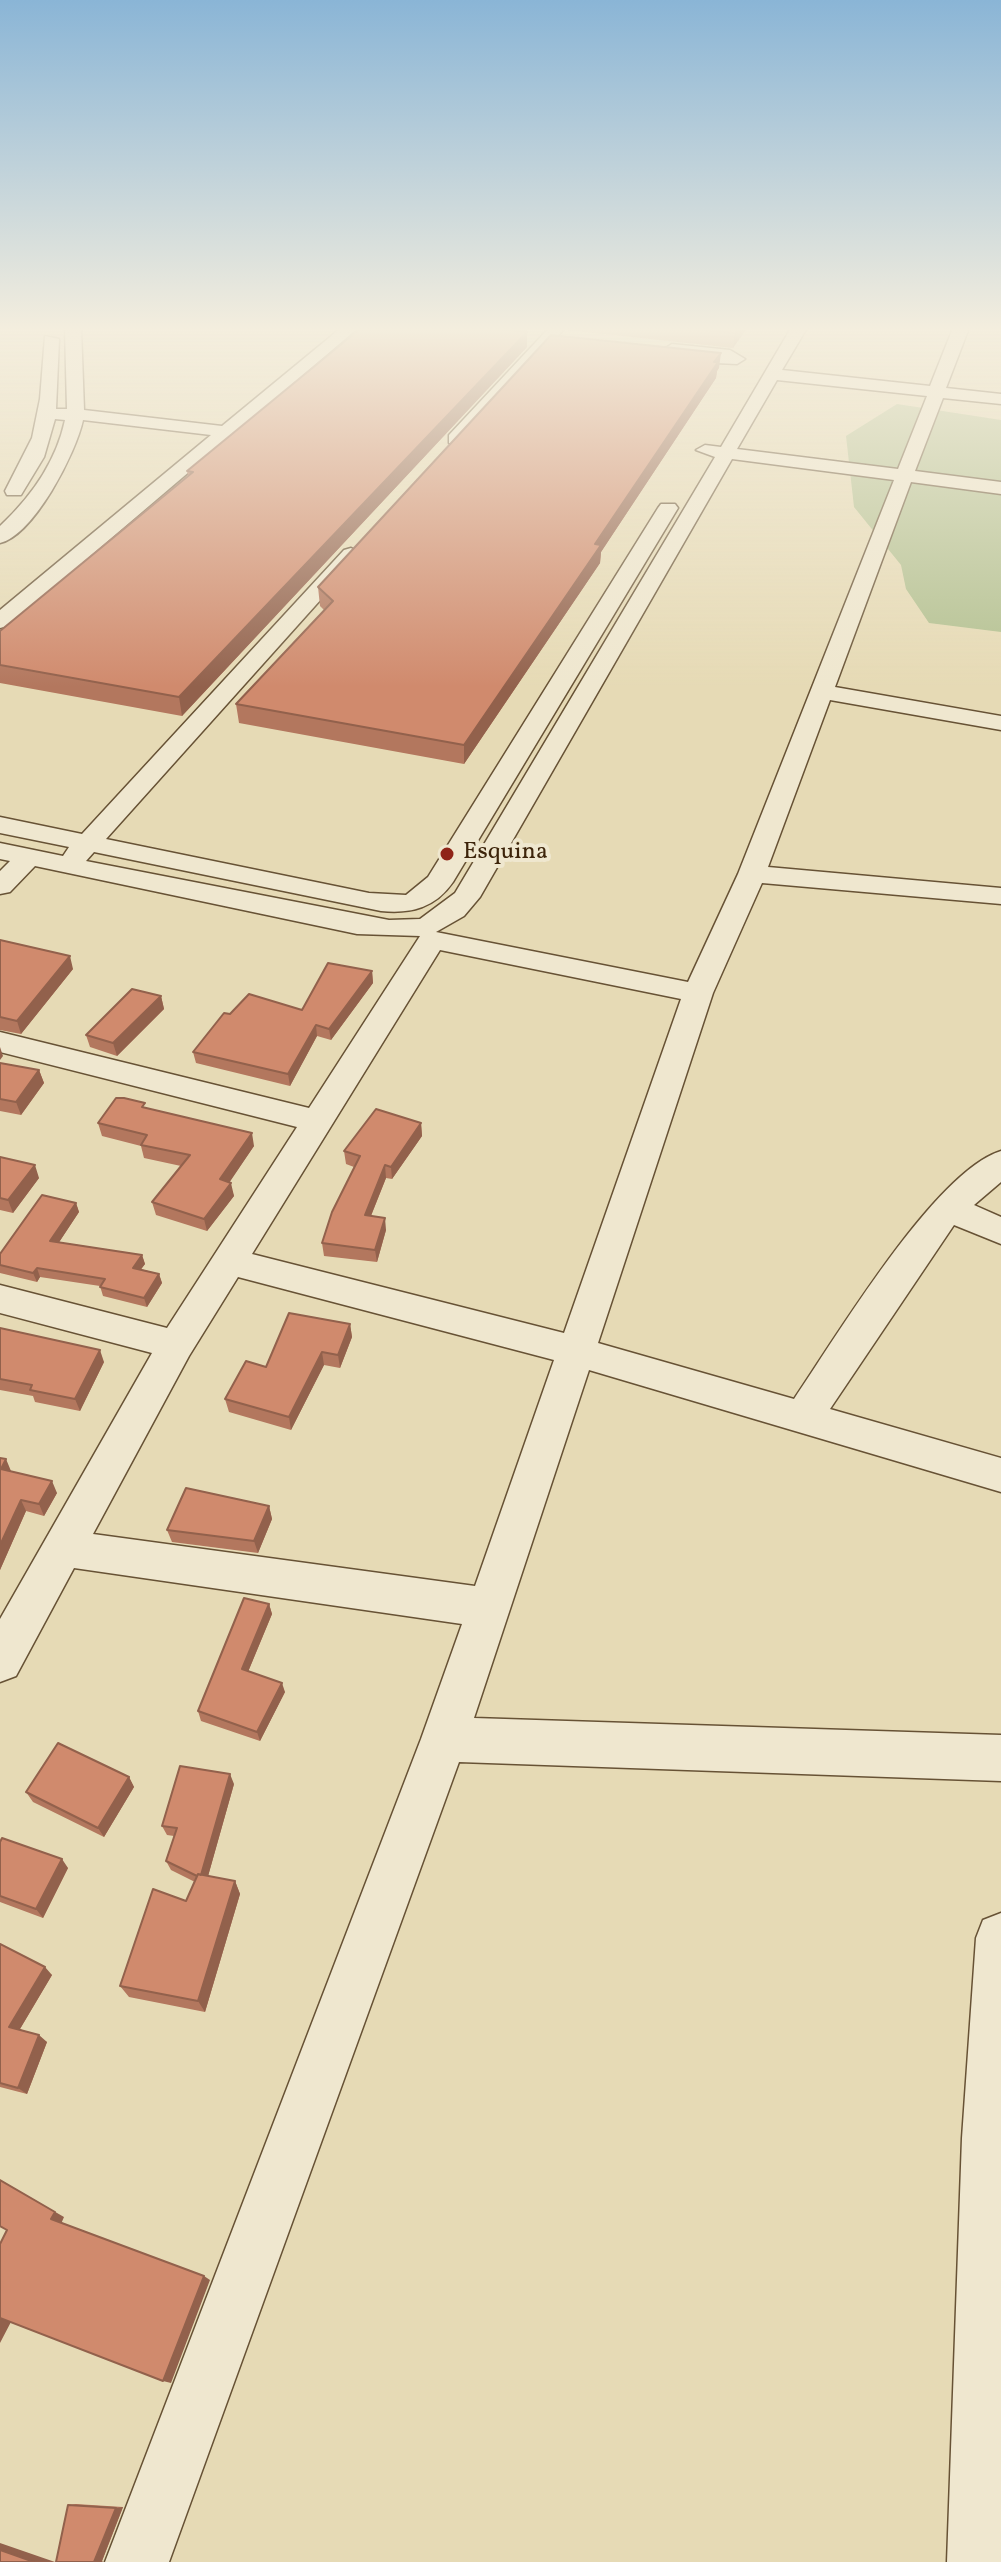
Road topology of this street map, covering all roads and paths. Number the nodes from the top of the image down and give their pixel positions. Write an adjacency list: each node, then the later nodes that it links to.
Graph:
1 (713, 447): 25 (street)
2 (39, 448): 11 (street)
3 (65, 448): 13 (street)
4 (208, 448): 14 (street)
5 (448, 448): 8 (street)
6 (717, 448): 9 (street)
7 (914, 448): 9 (street)
8 (440, 456)
9 (903, 477): 10 (street); 15 (street)
10 (1001, 488)
11 (0, 508)
12 (369, 535): 18 (street)
13 (0, 537)
14 (0, 621)
15 (824, 692): 16 (street); 22 (street)
16 (1001, 723)
17 (0, 825): 18 (street)
18 (87, 843): 21 (street); 25 (street)
19 (0, 851): 20 (street)
20 (29, 857): 21 (street); 23 (street)
21 (69, 865): 25 (street)
22 (752, 874): 24 (street); 26 (street)
23 (0, 886)
24 (1001, 896)
25 (423, 924): 26 (street); 28 (street)
26 (698, 993): 35 (street)
27 (0, 1042): 28 (street)
28 (318, 1121): 32 (street)
29 (1001, 1163): 30 (street)
30 (948, 1208): 31 (street); 36 (street)
31 (1001, 1231)
32 (228, 1261): 34 (street); 35 (street)
33 (0, 1299): 34 (street)
34 (176, 1345): 38 (street)
35 (575, 1351): 36 (street); 39 (street)
36 (803, 1417): 37 (street)
37 (1001, 1475)
38 (63, 1548): 39 (street); 40 (street)
39 (489, 1608): 41 (street)
40 (2, 1652)
41 (444, 1739): 42 (street); 45 (street)
42 (1001, 1758)
43 (1001, 1938): 44 (street)
44 (993, 2386): 46 (street)
45 (137, 2562)
46 (979, 2562)

